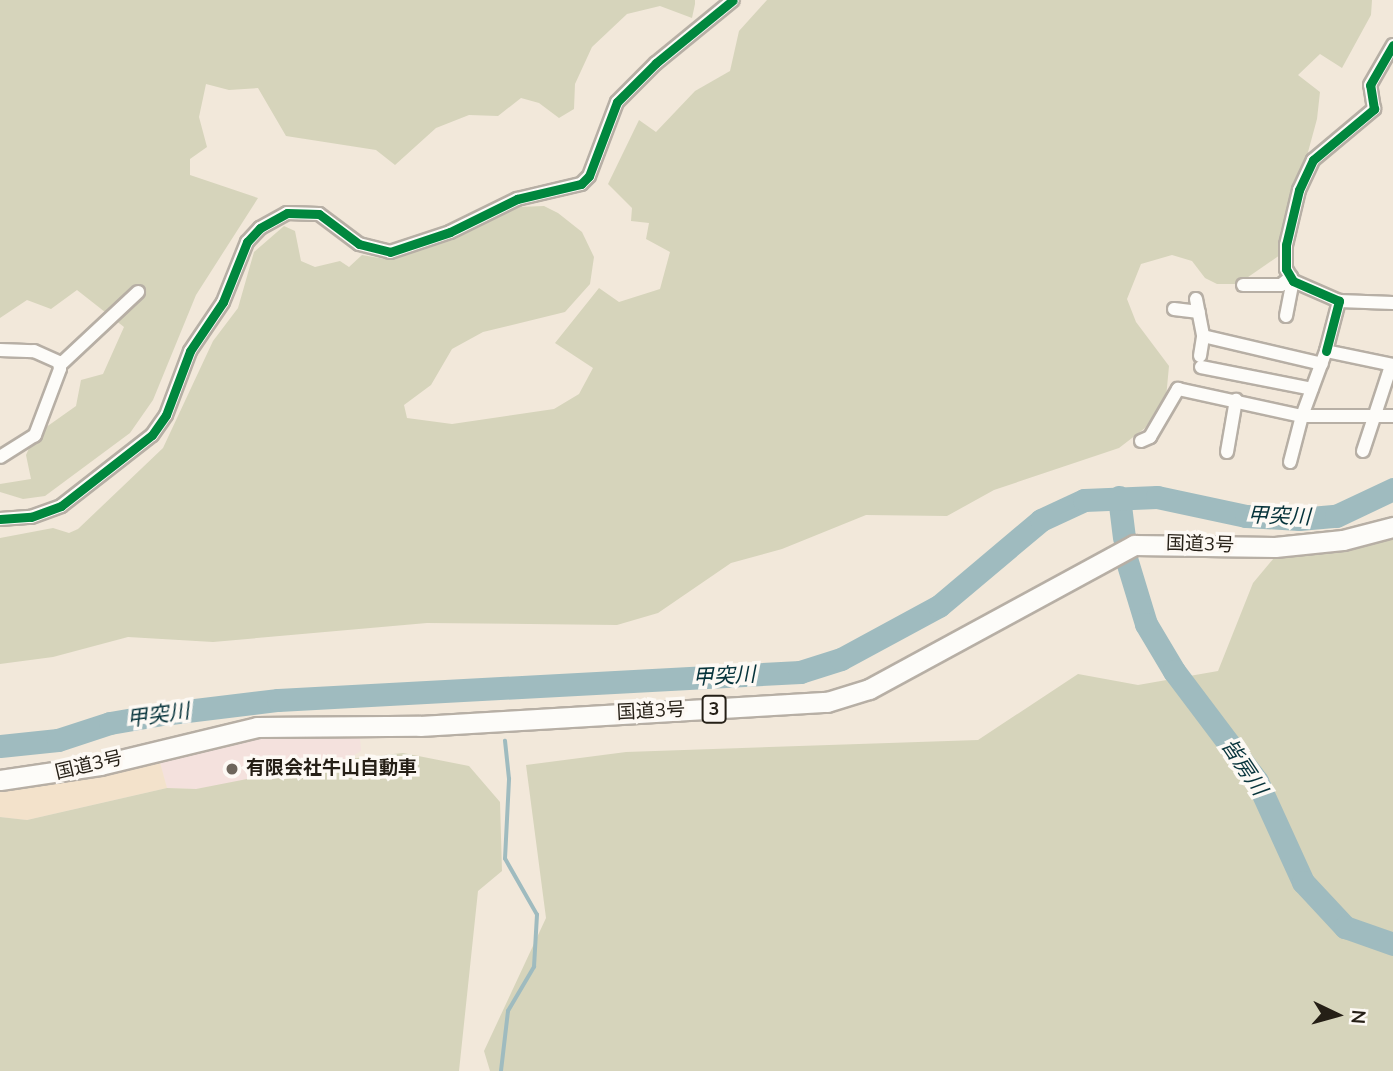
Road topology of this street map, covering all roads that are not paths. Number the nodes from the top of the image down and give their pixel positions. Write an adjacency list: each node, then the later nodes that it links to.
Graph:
1 (733, 0): 25 (street)
2 (1393, 45): 3 (street)
3 (1292, 279): 4 (street); 6 (street); 9 (street)
4 (1243, 285)
5 (138, 292): 13 (street)
6 (1339, 301): 7 (street); 12 (street)
7 (1393, 303)
8 (1174, 309): 10 (street)
9 (1286, 316)
10 (1203, 337): 12 (street); 15 (street)
11 (0, 350): 13 (street)
12 (1324, 358): 14 (street); 15 (street)
13 (60, 365): 23 (street)
14 (1392, 366): 18 (street)
15 (1312, 389): 17 (street)
16 (1236, 400): 17 (street); 20 (street); 22 (street)
17 (1303, 416): 18 (street); 24 (street)
18 (1374, 416): 19 (street); 21 (street)
19 (1393, 416)
20 (1141, 441)
21 (1363, 451)
22 (1227, 452)
23 (0, 457)
24 (1290, 462)
25 (0, 519)
26 (1393, 527): 27 (highway, 国道3号 / 3)
27 (0, 780)

